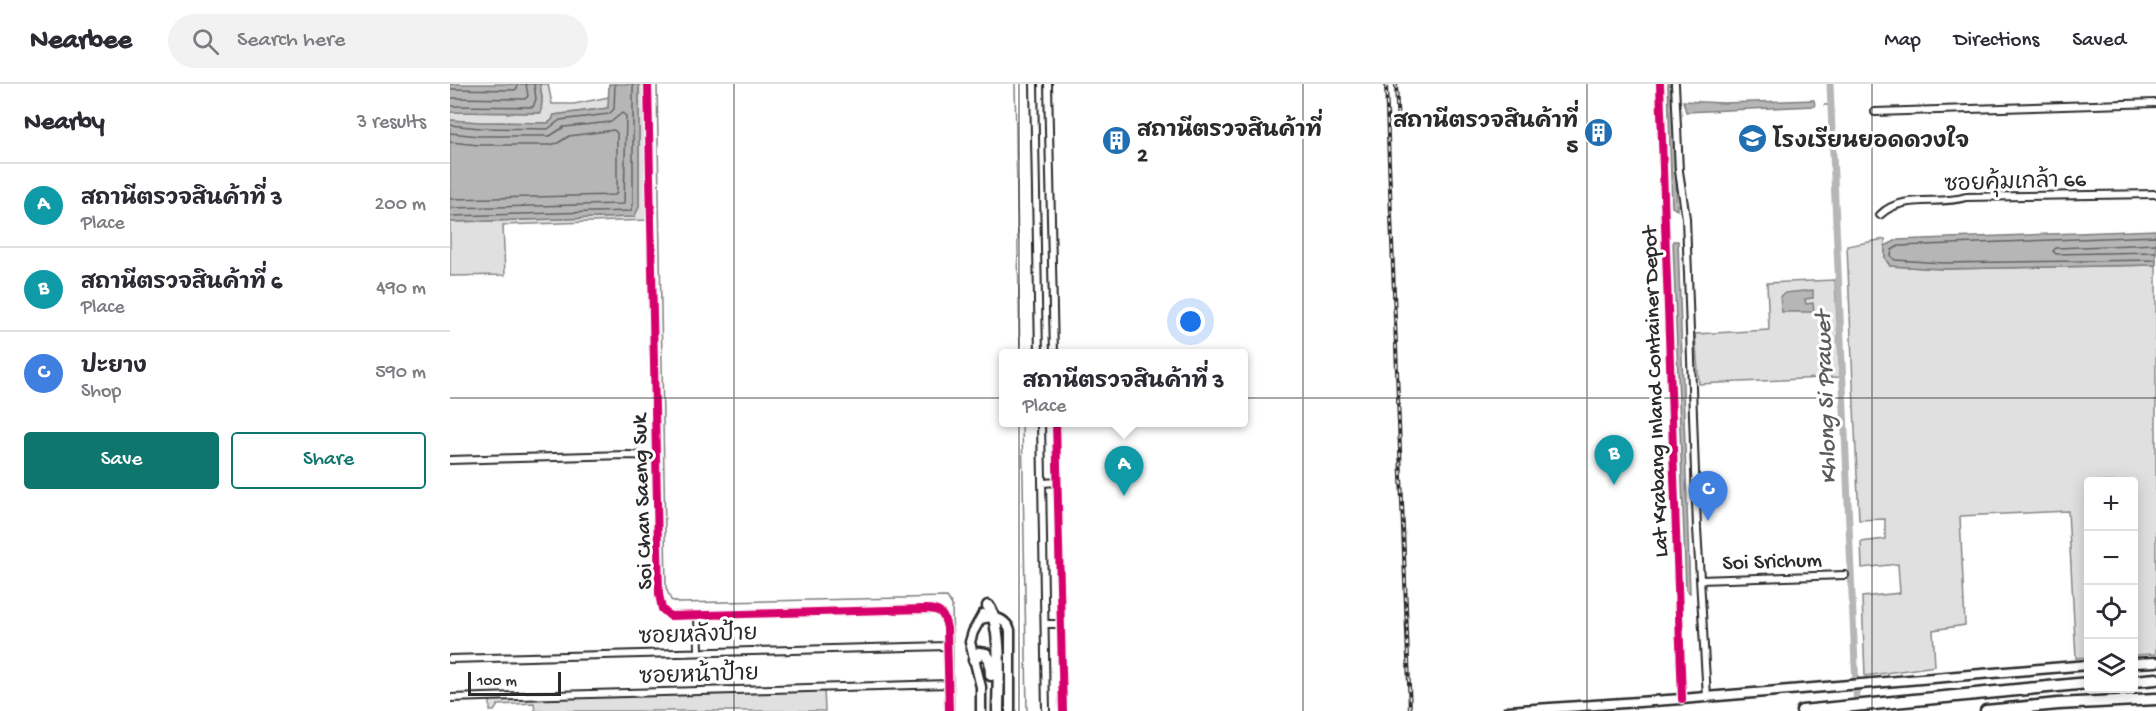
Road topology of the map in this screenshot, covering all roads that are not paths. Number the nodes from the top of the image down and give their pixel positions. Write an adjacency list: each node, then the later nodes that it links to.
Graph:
1 (648, 84): 14 (street, Soi Chan Saeng Suk)
2 (1034, 84): 10 (street)
3 (1048, 84): 11 (street)
4 (1660, 84): 39 (street, Lat Krabang Inland Container Depot)
5 (1675, 84): 19 (street, Lat Krabang Inland Container Depot)
6 (2156, 104): 7 (street)
7 (1875, 112)
8 (2156, 194): 9 (street, ซอยคุ้มเกล้า 66)
9 (1880, 215)
10 (1039, 349)
11 (1054, 349)
12 (1041, 427): 17 (street)
13 (1056, 427): 16 (street)
14 (656, 456): 15 (street); 21 (street, Soi Chan Saeng Suk)
15 (450, 460)
16 (1058, 482): 17 (street); 25 (street)
17 (1042, 483): 24 (street)
18 (1845, 575): 19 (street, Soi Srichum)
19 (1700, 580): 37 (street, Lat Krabang Inland Container Depot)
20 (988, 606): 22 (highway); 23 (main road)
21 (698, 616): 26 (street, Soi Chan Saeng Suk); 27 (street)
22 (995, 617): 23 (main road); 45 (highway); 46 (main road)
23 (981, 619): 29 (main road)
24 (1045, 624): 25 (street); 47 (street)
25 (1061, 624): 48 (street)
26 (947, 646): 27 (street, ซอยหลังป้าย); 36 (street, Soi Chan Saeng Suk)
27 (699, 651): 28 (street, ซอยหลังป้าย)
28 (450, 659)
29 (974, 660): 43 (main road); 44 (highway)
30 (2156, 662): 31 (main road)
31 (2138, 663)
32 (2084, 665): 37 (main road)
33 (2156, 679): 34 (highway)
34 (2138, 681)
35 (2084, 683): 41 (highway)
36 (949, 684): 38 (street, ซอยหน้าป้าย); 42 (street, Soi Chan Saeng Suk)
37 (1707, 697): 39 (main road)
38 (450, 698)
39 (1682, 699): 49 (main road)
40 (2156, 699): 51 (highway)
41 (1818, 710): 50 (highway)
42 (949, 711)
43 (981, 711)
44 (991, 711)
45 (998, 711)
46 (1010, 711)
47 (1046, 711)
48 (1063, 711)
49 (1508, 711)
50 (1802, 711)
51 (1986, 711)

